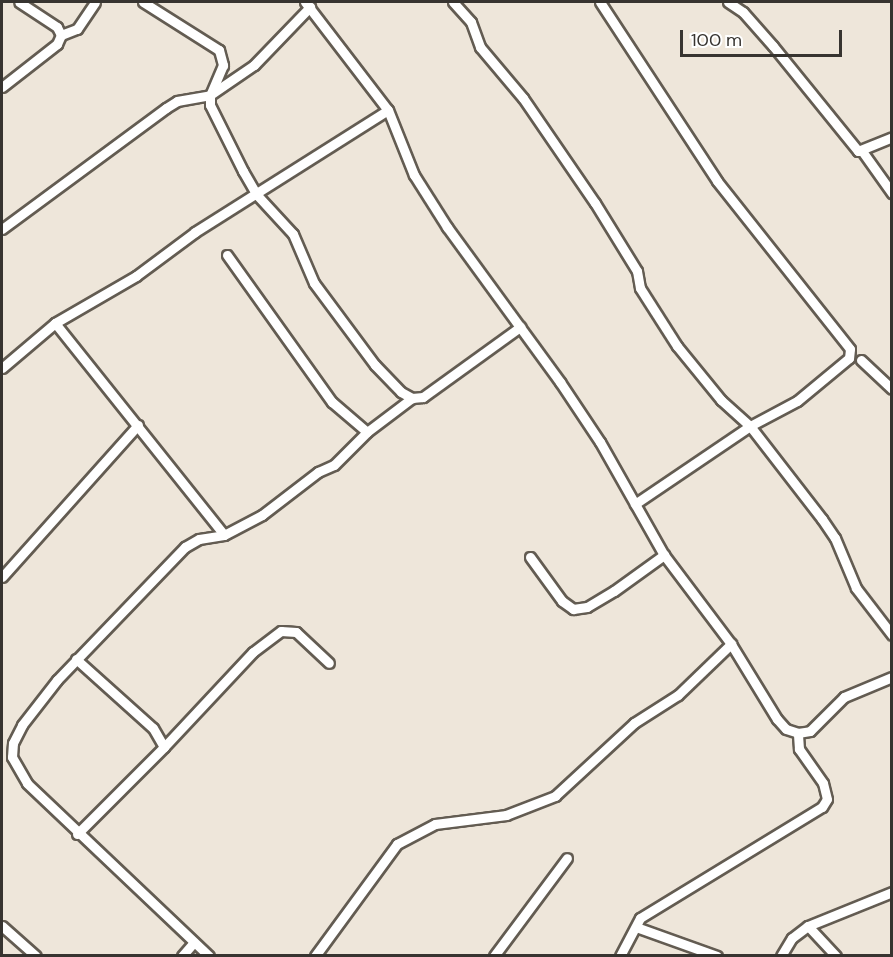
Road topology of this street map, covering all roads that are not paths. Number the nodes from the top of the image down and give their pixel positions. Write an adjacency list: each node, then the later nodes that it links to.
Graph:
1 (19, 2): 8 (street)
2 (95, 2): 8 (street)
3 (143, 2): 10 (street)
4 (453, 2): 25 (street)
5 (600, 2): 25 (street)
6 (728, 2): 13 (street)
7 (308, 4): 10 (street); 11 (street)
8 (62, 35): 9 (street)
9 (2, 87)
10 (210, 95): 15 (street); 16 (street)
11 (388, 110): 15 (street); 19 (street)
12 (891, 137): 13 (street)
13 (862, 151): 14 (street)
14 (891, 193)
15 (257, 195): 18 (street); 23 (street)
16 (2, 229)
17 (227, 255): 26 (street)
18 (55, 323): 21 (street); 24 (street)
19 (520, 327): 23 (street); 27 (street)
20 (861, 360): 22 (street)
21 (2, 368)
22 (891, 389)
23 (412, 398): 26 (street)
24 (138, 425): 28 (street); 31 (street)
25 (750, 426): 27 (street); 32 (street)
26 (367, 432): 28 (street)
27 (635, 504): 29 (street)
28 (224, 536): 34 (street)
29 (664, 555): 30 (street); 33 (street)
30 (530, 557)
31 (2, 577)
32 (891, 636)
33 (731, 644): 37 (street); 50 (street)
34 (76, 659): 38 (street); 39 (street)
35 (329, 663): 38 (street)
36 (891, 677): 37 (street)
37 (798, 733): 45 (street)
38 (164, 747): 40 (street)
39 (6, 752): 40 (street)
40 (77, 834): 46 (street)
41 (567, 858): 51 (street)
42 (891, 892): 44 (street)
43 (2, 926): 47 (street)
44 (808, 926): 54 (street); 55 (street)
45 (636, 927): 52 (street); 53 (street)
46 (194, 942): 48 (street); 49 (street)
47 (36, 956)
48 (182, 956)
49 (209, 956)
50 (315, 956)
51 (494, 956)
52 (620, 956)
53 (717, 956)
54 (782, 956)
55 (836, 956)

